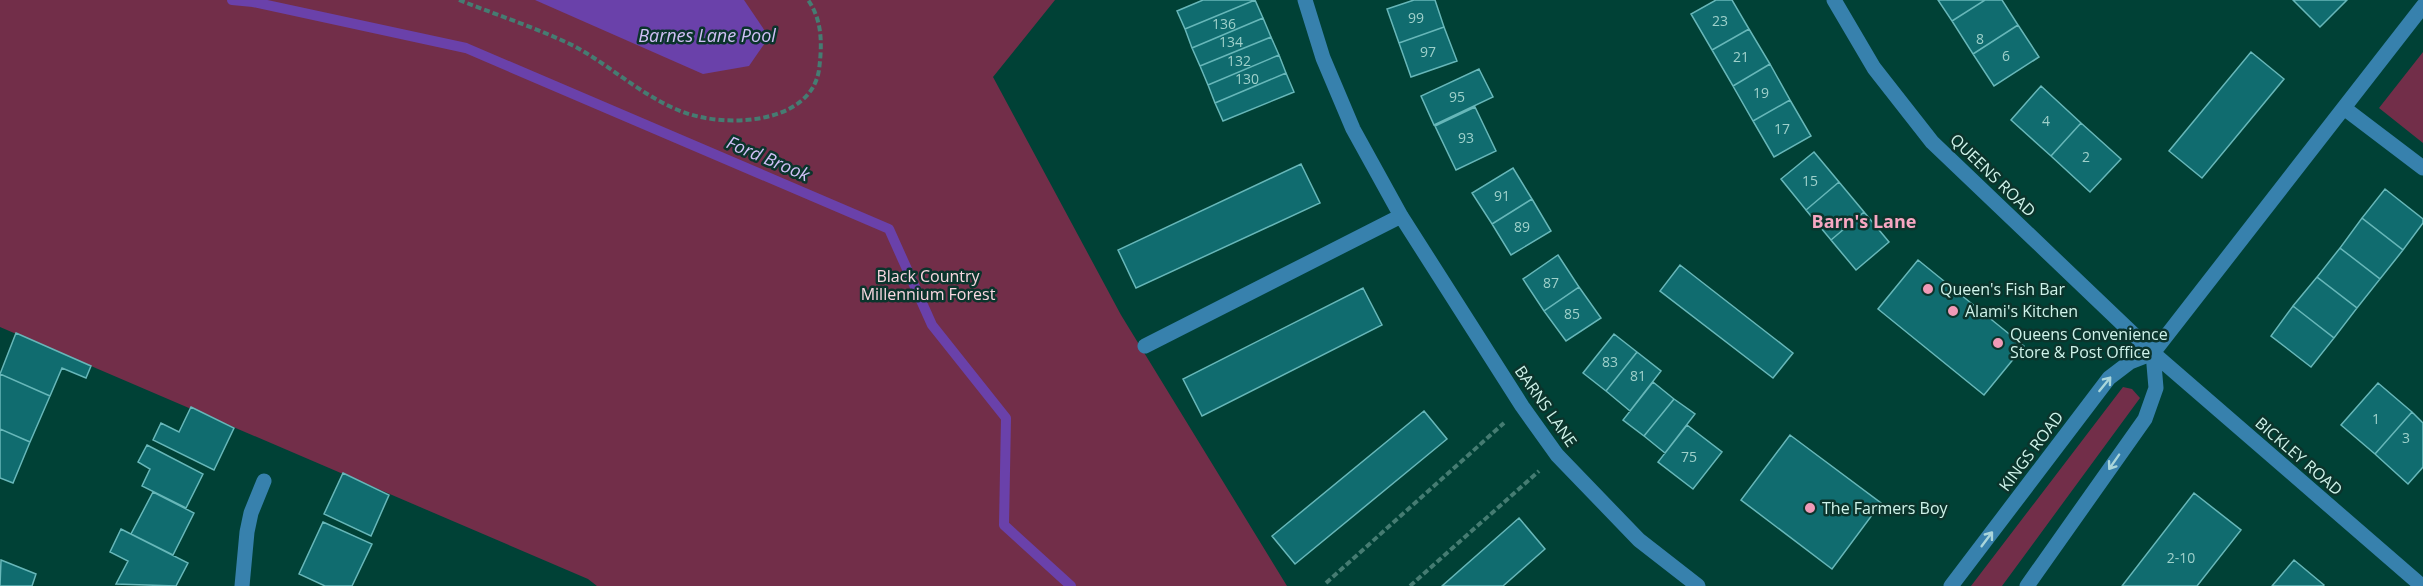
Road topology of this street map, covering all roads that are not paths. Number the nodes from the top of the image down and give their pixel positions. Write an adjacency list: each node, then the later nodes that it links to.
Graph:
1 (1305, 0): 6 (street, BARNS LANE)
2 (1834, 0): 8 (street, QUEENS ROAD)
3 (2423, 6): 4 (street, KINGS ROAD)
4 (2344, 108): 5 (street); 8 (street, KINGS ROAD)
5 (2423, 168)
6 (1401, 216): 7 (street); 11 (street, BARNS LANE)
7 (1144, 346)
8 (2153, 353): 12 (street, KINGS ROAD, one-way to 8); 13 (street, one-way to 13); 14 (street, BICKLEY ROAD)
9 (264, 481): 10 (street)
10 (242, 586)
11 (1698, 586)
12 (1951, 586)
13 (2027, 586)
14 (2422, 586)

